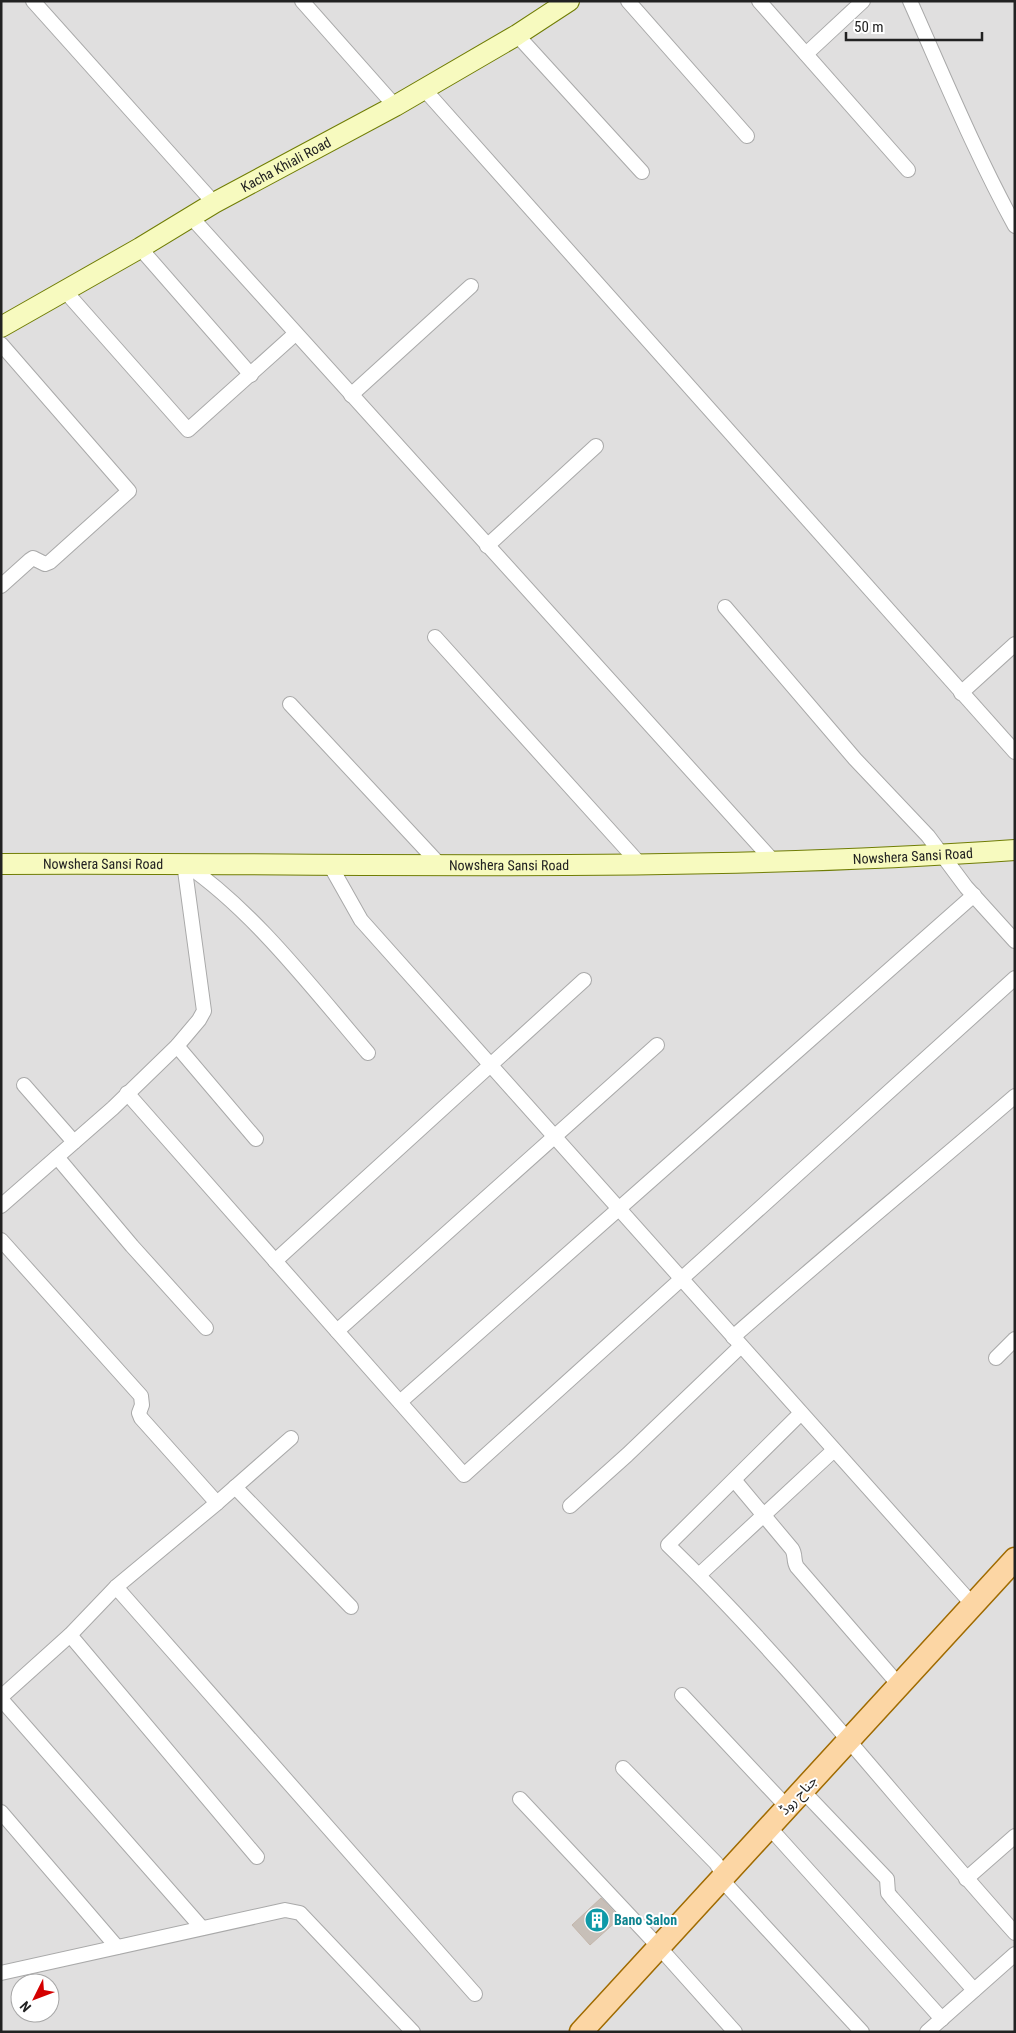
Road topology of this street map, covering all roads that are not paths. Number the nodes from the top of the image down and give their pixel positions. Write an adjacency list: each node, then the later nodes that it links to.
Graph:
1 (33, 1): 15 (street)
2 (569, 1): 8 (main road, Kacha Khiali Road)
3 (628, 1): 12 (street)
4 (760, 1): 9 (street)
5 (863, 1): 9 (street)
6 (910, 1): 17 (street)
7 (310, 4): 11 (street)
8 (517, 35): 10 (main road, Kacha Khiali Road); 14 (street)
9 (806, 54): 13 (street)
10 (424, 89): 11 (main road, Kacha Khiali Road); 32 (street)
11 (395, 106): 15 (main road, Kacha Khiali Road)
12 (746, 136)
13 (908, 170)
14 (642, 172)
15 (214, 203): 16 (main road, Kacha Khiali Road)
16 (192, 218): 18 (main road, Kacha Khiali Road); 22 (street)
17 (1015, 226)
18 (140, 248): 20 (main road, Kacha Khiali Road); 24 (street)
19 (471, 286): 25 (street)
20 (65, 291): 21 (main road, Kacha Khiali Road); 24 (street)
21 (1, 327)
22 (295, 334): 24 (street); 25 (street)
23 (1, 344): 28 (street)
24 (251, 375)
25 (351, 395): 27 (street)
26 (596, 446): 27 (street)
27 (487, 546): 37 (street)
28 (1, 586)
29 (725, 606): 36 (street)
30 (435, 637): 39 (street)
31 (1015, 644): 32 (street)
32 (961, 693): 34 (street)
33 (290, 704): 42 (street)
34 (1015, 752)
35 (1015, 850): 36 (main road, Nowshera Sansi Road)
36 (942, 855): 37 (main road, Nowshera Sansi Road); 43 (street)
37 (774, 862): 39 (main road, Nowshera Sansi Road)
38 (184, 863): 40 (main road, Nowshera Sansi Road); 41 (main road, Nowshera Sansi Road); 48 (street); 49 (street)
39 (639, 863): 42 (main road, Nowshera Sansi Road)
40 (1, 864)
41 (330, 865): 42 (main road, Nowshera Sansi Road); 50 (street)
42 (440, 865)
43 (974, 895): 44 (street); 59 (street)
44 (1015, 941)
45 (1015, 978): 62 (street)
46 (584, 980): 50 (street)
47 (657, 1045): 54 (street)
48 (176, 1046): 52 (street); 55 (street)
49 (368, 1052)
50 (490, 1065): 54 (street); 61 (street)
51 (24, 1085): 56 (street)
52 (127, 1094): 56 (street); 61 (street)
53 (1015, 1096): 66 (street)
54 (554, 1137): 59 (street); 64 (street)
55 (256, 1139)
56 (74, 1142): 57 (street)
57 (57, 1157): 58 (street); 63 (street)
58 (2, 1204)
59 (619, 1209): 62 (street); 68 (street)
60 (1, 1240): 74 (street)
61 (275, 1261): 64 (street)
62 (681, 1279): 66 (street); 68 (street)
63 (206, 1328)
64 (337, 1331): 68 (street)
65 (1015, 1339): 67 (street)
66 (737, 1342): 69 (street); 75 (street)
67 (996, 1358)
68 (400, 1402)
69 (802, 1413): 71 (street); 72 (street)
70 (292, 1438): 73 (street)
71 (834, 1450): 76 (street); 80 (street)
72 (735, 1481): 76 (street); 78 (street)
73 (235, 1487): 74 (street); 81 (street)
74 (218, 1503): 79 (street)
75 (570, 1506)
76 (763, 1516): 78 (street); 83 (street)
77 (1015, 1559): 80 (main road, جناح روڈ)
78 (699, 1575): 86 (street)
79 (116, 1587): 82 (street); 104 (street)
80 (973, 1605): 83 (main road, جناح روڈ)
81 (351, 1606)
82 (70, 1635): 85 (street); 94 (street)
83 (899, 1685): 86 (main road, جناح روڈ)
84 (682, 1695): 90 (street)
85 (1, 1698): 97 (street)
86 (848, 1741): 88 (main road, جناح روڈ); 96 (street)
87 (623, 1768): 95 (street)
88 (802, 1790): 90 (main road, جناح روڈ); 103 (street)
89 (520, 1799): 100 (street)
90 (787, 1807): 92 (main road, جناح روڈ)
91 (1, 1812): 99 (street)
92 (769, 1827): 95 (main road, جناح روڈ); 105 (street)
93 (1015, 1836): 96 (street)
94 (257, 1857)
95 (721, 1879): 100 (main road, جناح روڈ); 109 (street)
96 (966, 1879): 98 (street)
97 (202, 1928): 99 (street); 106 (street)
98 (1015, 1933)
99 (117, 1947): 102 (street)
100 (659, 1947): 107 (main road, جناح روڈ); 108 (street)
101 (1015, 1954): 103 (street)
102 (1, 1973)
103 (974, 1990): 105 (street)
104 (475, 1994)
105 (942, 2019): 110 (street)
106 (413, 2032)
107 (581, 2032)
108 (735, 2032)
109 (862, 2032)
110 (927, 2032)

